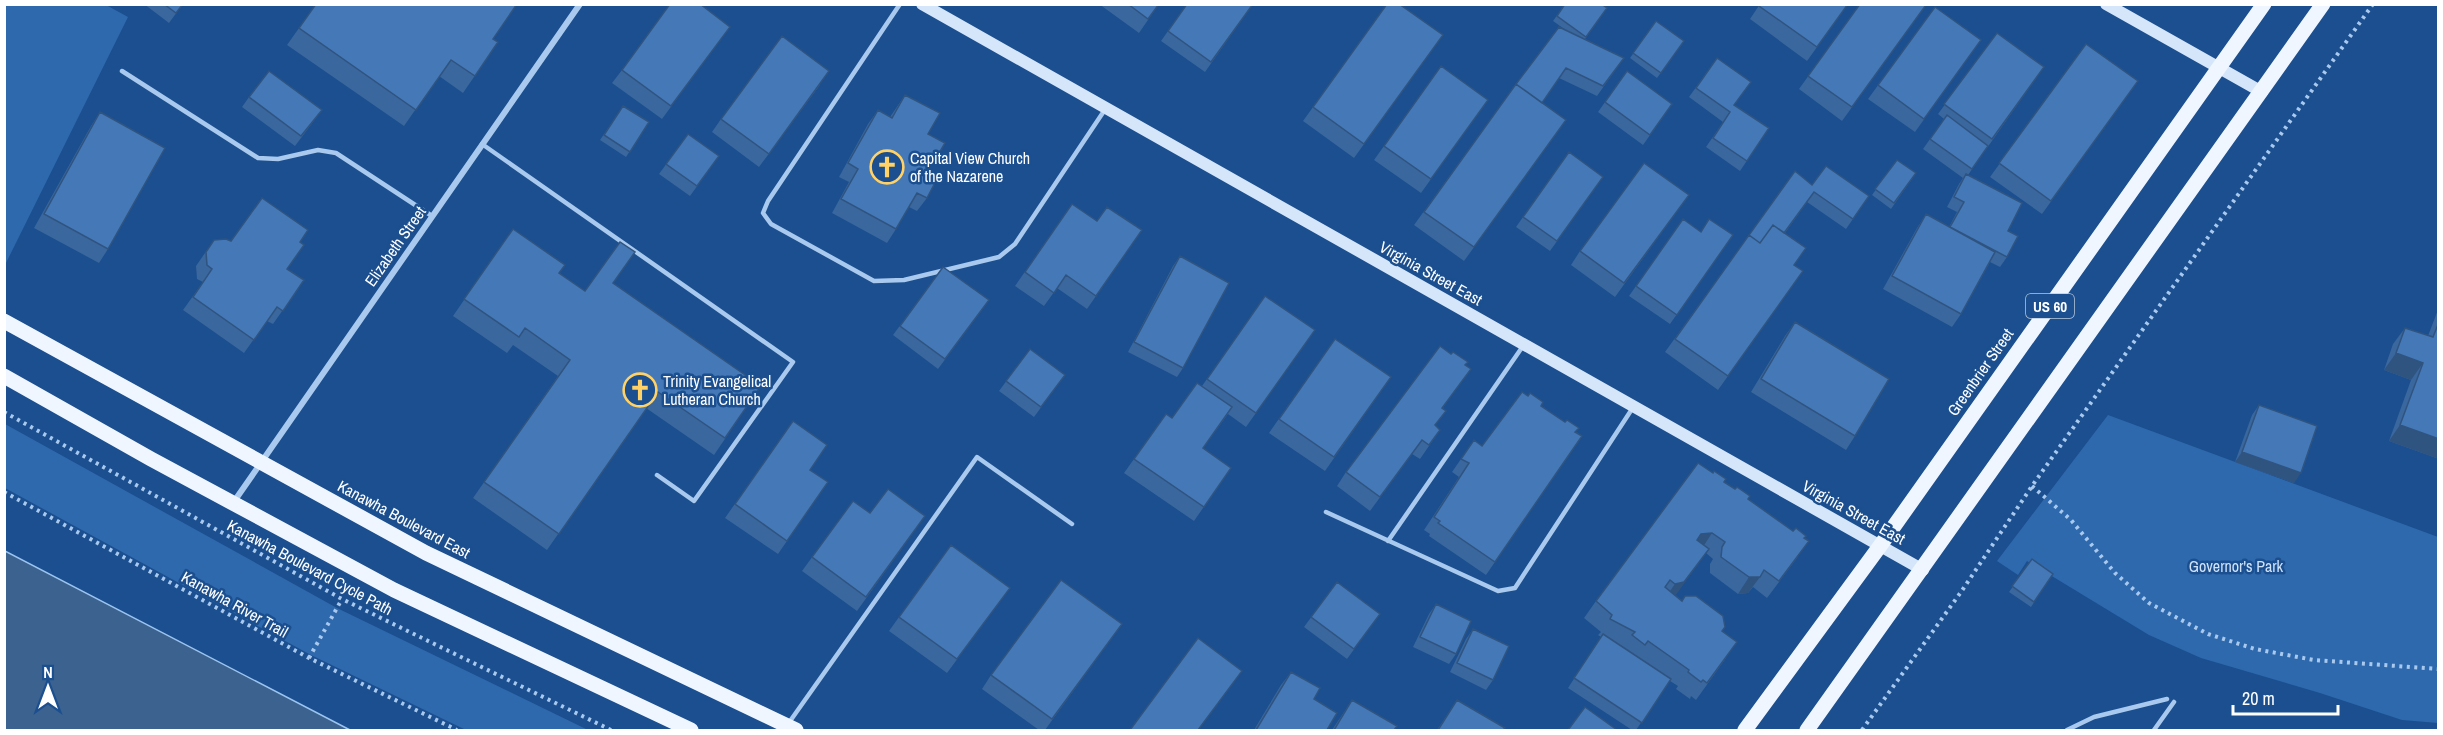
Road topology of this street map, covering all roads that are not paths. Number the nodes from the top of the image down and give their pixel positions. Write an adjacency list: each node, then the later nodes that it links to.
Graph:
1 (580, 4): 11 (street, Elizabeth Street)
2 (900, 4): 10 (lane)
3 (922, 4): 10 (main road, Virginia Street East)
4 (2106, 4): 7 (main road)
5 (2265, 4): 7 (main road, Greenbrier Street / US 60)
6 (2323, 4): 9 (main road, US 60)
7 (2220, 67): 9 (main road); 23 (main road, Greenbrier Street / US 60)
8 (122, 71): 12 (lane)
9 (2262, 92): 24 (main road, US 60)
10 (1106, 108): 14 (main road, Virginia Street East)
11 (482, 144): 12 (street, Elizabeth Street); 18 (lane)
12 (432, 216): 17 (street, Elizabeth Street)
13 (4, 321): 17 (main road, Kanawha Boulevard East)
14 (1524, 345): 16 (main road, Virginia Street East); 22 (lane)
15 (4, 376): 19 (main road)
16 (1634, 406): 22 (lane); 23 (main road, Virginia Street East)
17 (261, 463): 19 (street, Elizabeth Street); 27 (main road, Kanawha Boulevard East)
18 (657, 475)
19 (232, 503): 28 (main road)
20 (1326, 512): 22 (lane)
21 (1072, 524): 27 (lane)
22 (1388, 541)
23 (1880, 546): 24 (main road, Virginia Street East); 29 (main road, Greenbrier Street / US 60)
24 (1923, 570): 30 (main road, US 60)
25 (2167, 699): 31 (lane)
26 (2174, 702): 32 (lane)
27 (792, 728)
28 (691, 730)
29 (1745, 730)
30 (1807, 730)
31 (2067, 730)
32 (2154, 730)

